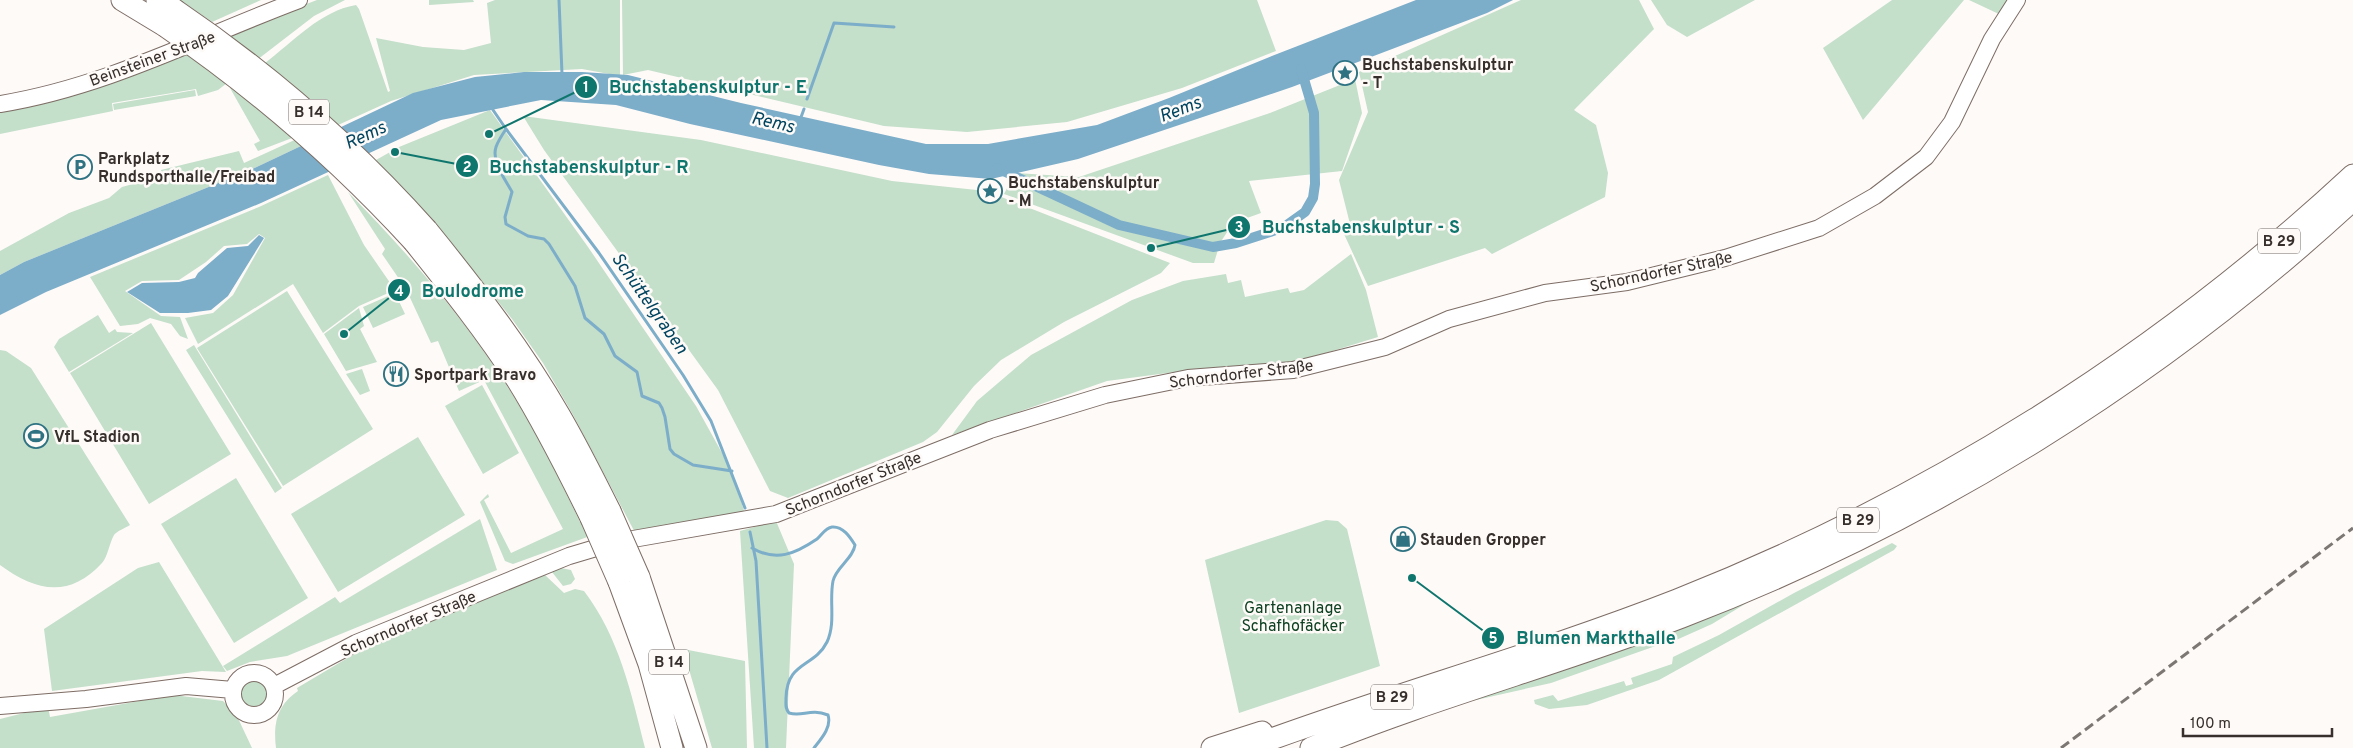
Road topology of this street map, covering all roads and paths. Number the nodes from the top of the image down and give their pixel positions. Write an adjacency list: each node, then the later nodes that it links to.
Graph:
1 (122, 0): 4 (highway, B 14)
2 (300, 0): 5 (main road, Beinsteiner Straße)
3 (2017, 0): 9 (main road, Schorndorfer Straße)
4 (166, 12): 8 (highway, B 14, bridge)
5 (0, 104)
6 (2353, 175): 14 (highway, B 29)
7 (2353, 200): 19 (highway, B 29)
8 (629, 579): 15 (highway, B 14); 16 (highway, B 14)
9 (274, 686): 10 (main road); 10 (main road)
10 (233, 690): 12 (main road)
11 (0, 706): 12 (main road)
12 (20, 706): 13 (main road)
13 (0, 710)
14 (1305, 727): 17 (highway); 18 (highway, B 29)
15 (672, 748)
16 (696, 748)
17 (1212, 748)
18 (1247, 748)
19 (1310, 748)

